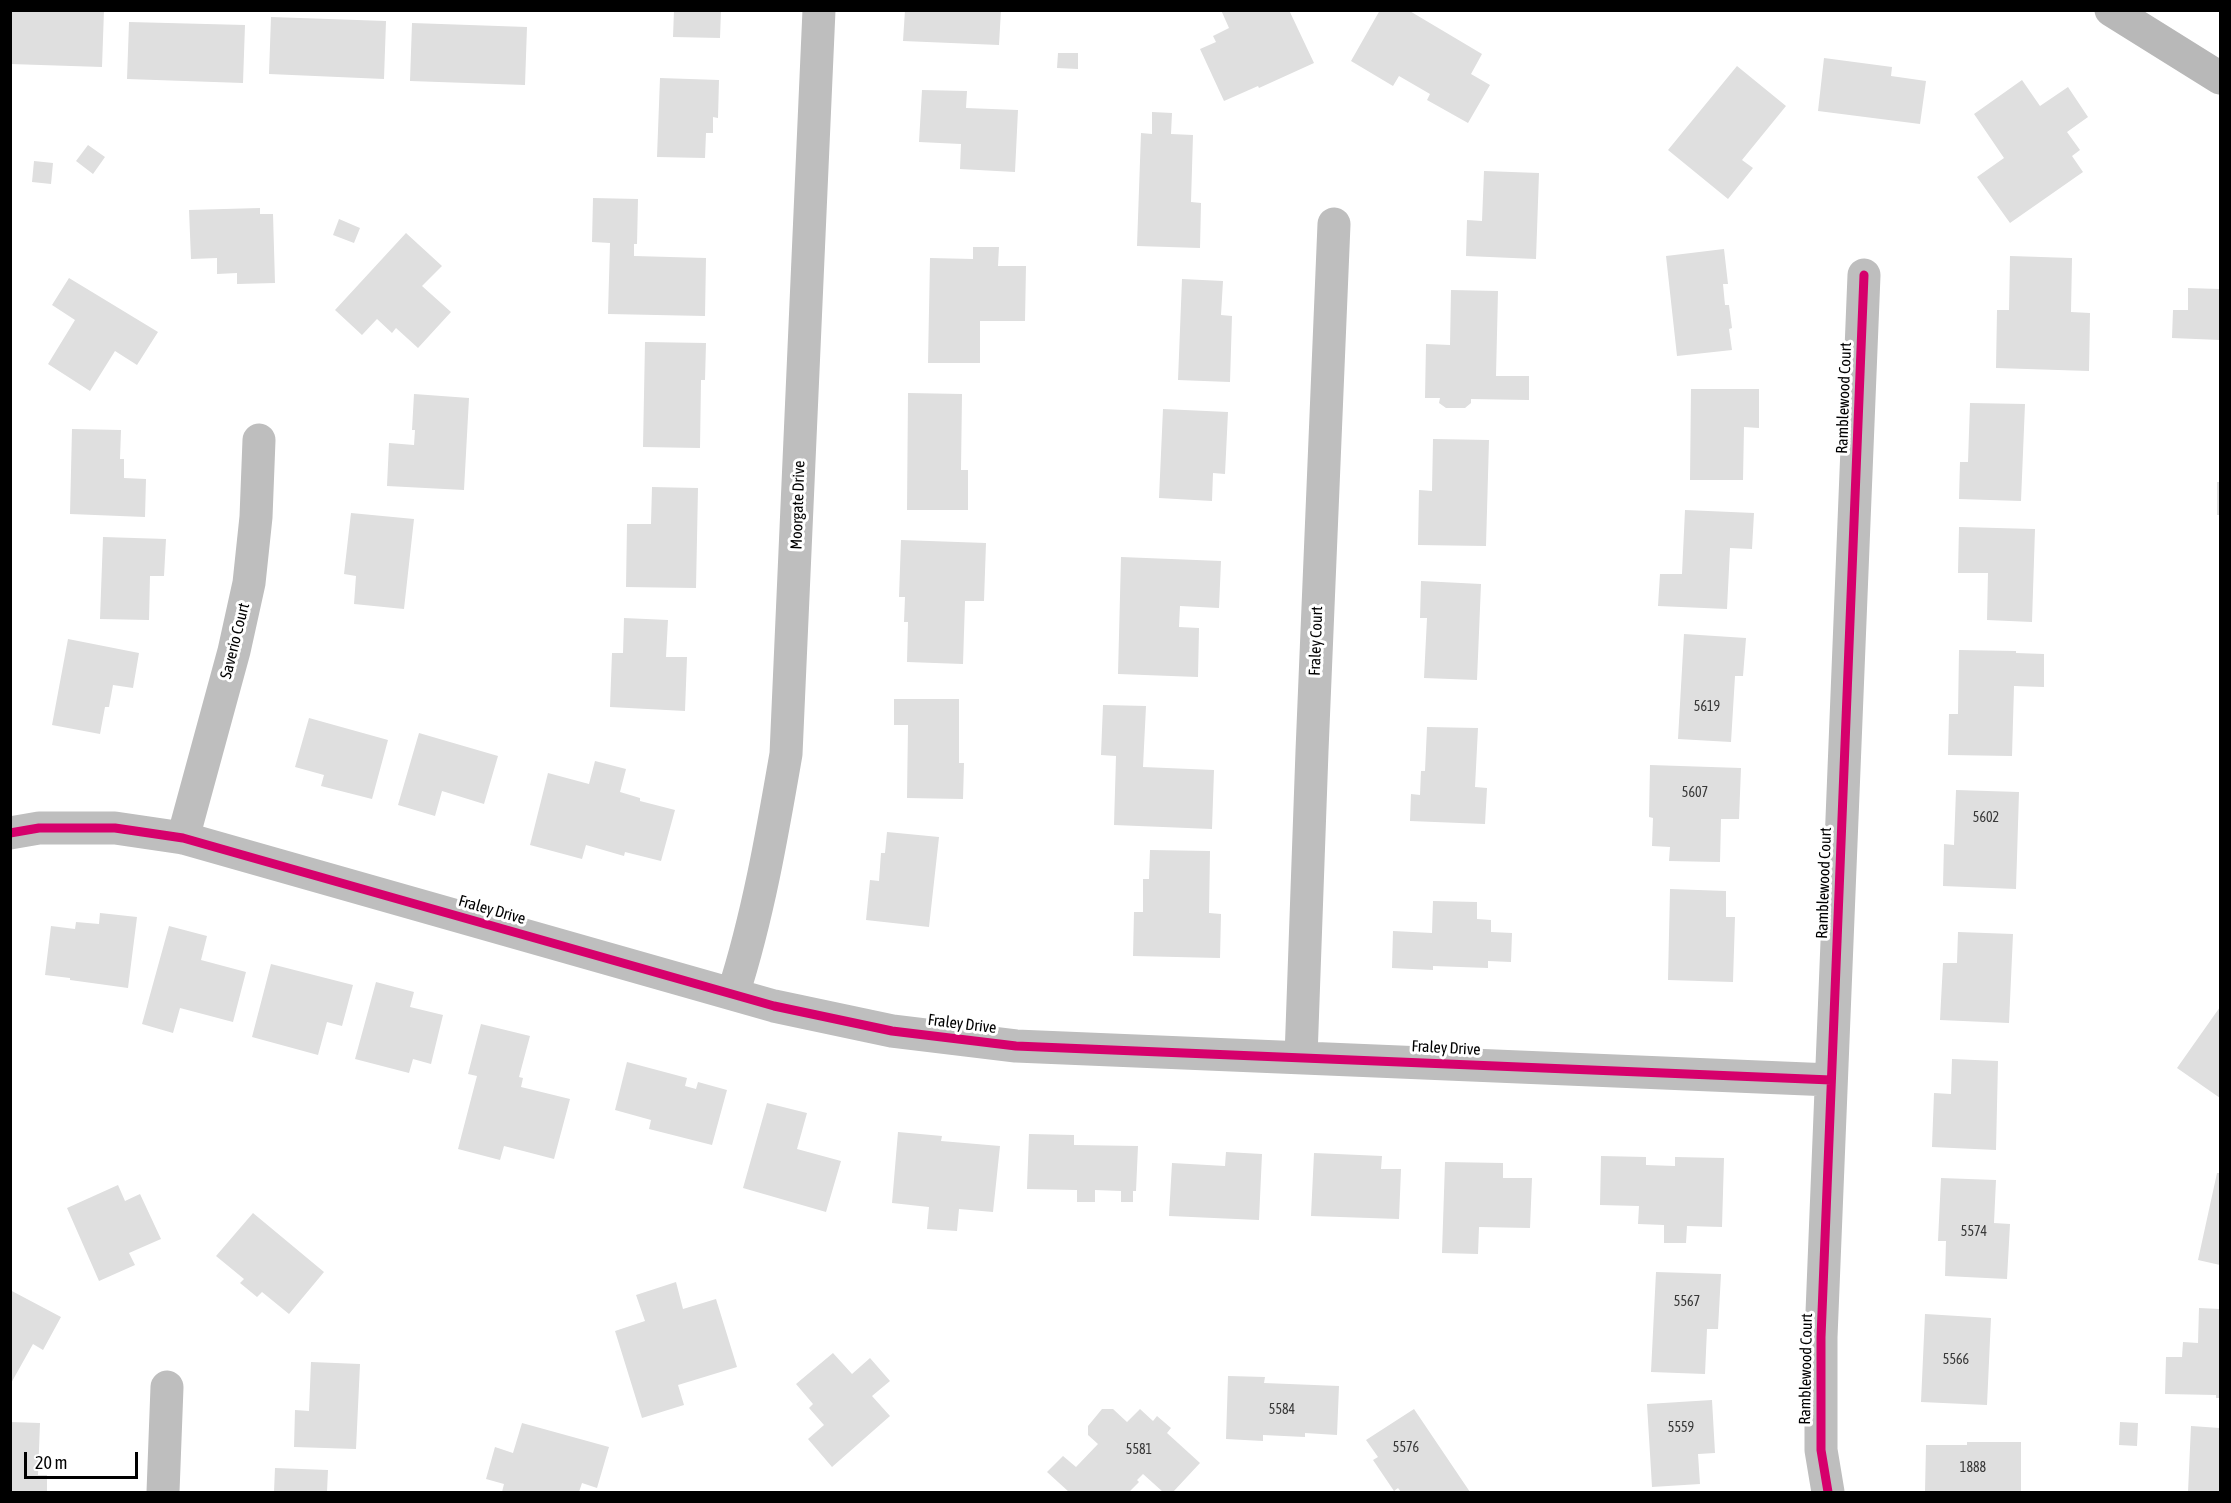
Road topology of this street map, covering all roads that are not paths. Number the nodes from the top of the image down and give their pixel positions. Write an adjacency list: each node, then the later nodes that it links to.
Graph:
1 (819, 10): 9 (street, Moorgate Drive)
2 (2111, 10): 3 (main road)
3 (2220, 78)
4 (1334, 225): 10 (street, Fraley Court)
5 (1864, 275): 11 (street, Ramblewood Court)
6 (259, 440): 8 (street, Saverio Court)
7 (10, 832): 8 (street, Fraley Drive)
8 (183, 838): 9 (street, Fraley Drive)
9 (733, 994): 10 (street, Fraley Drive)
10 (1301, 1057): 11 (street, Fraley Drive)
11 (1831, 1080): 14 (street, Ramblewood Court)
12 (167, 1387): 13 (street)
13 (163, 1492)
14 (1828, 1492)

